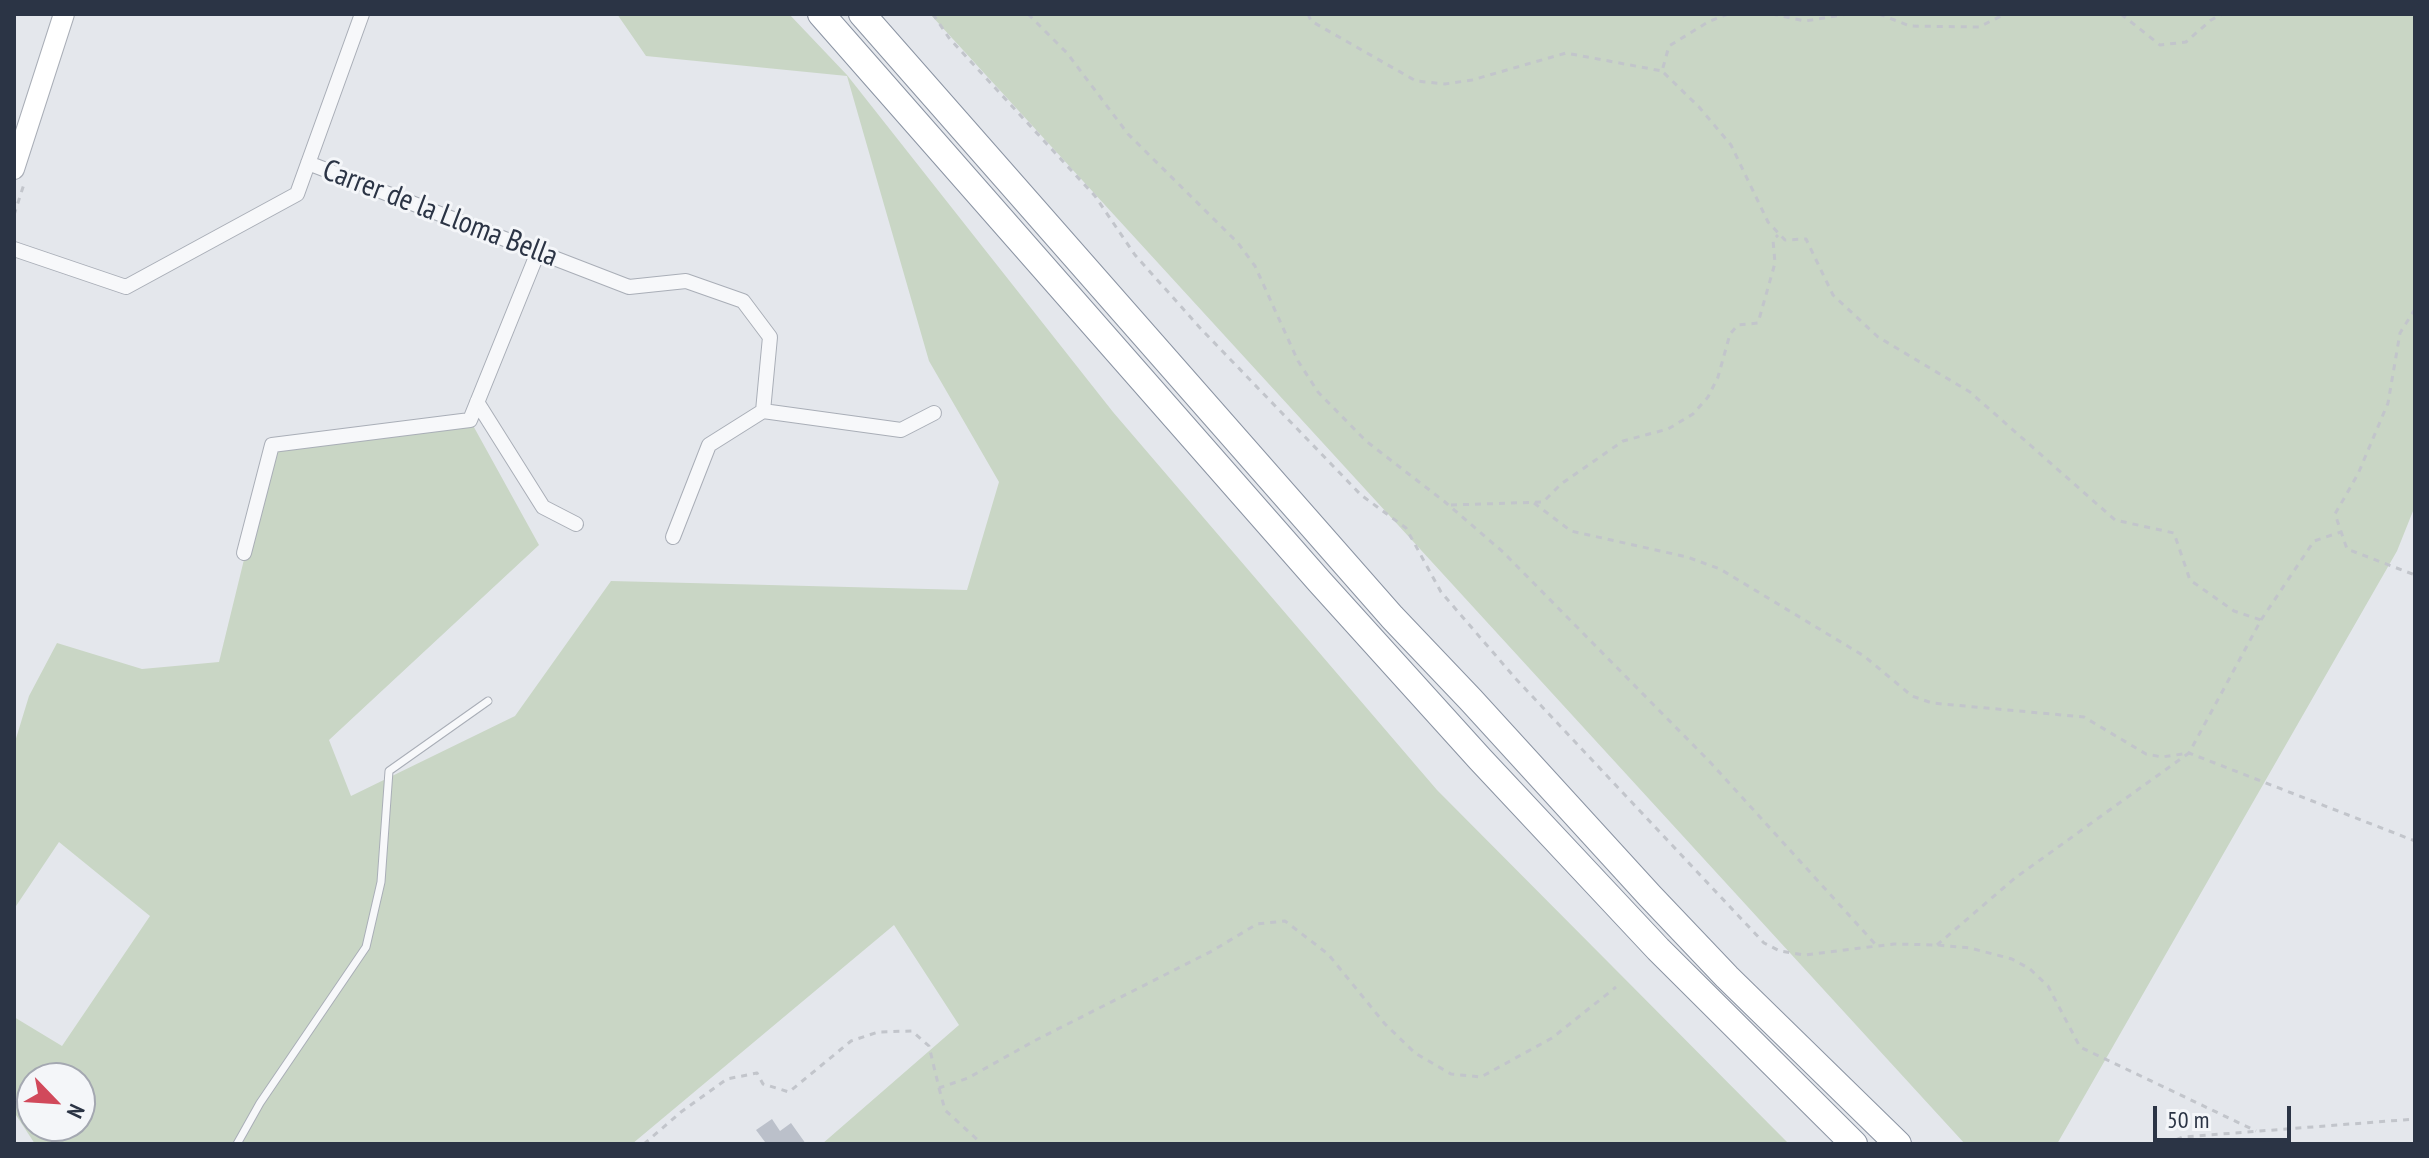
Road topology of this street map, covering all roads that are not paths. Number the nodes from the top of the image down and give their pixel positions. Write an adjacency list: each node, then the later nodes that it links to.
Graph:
1 (64, 14): 6 (main road)
2 (362, 14): 5 (street)
3 (821, 14): 17 (highway)
4 (862, 14): 18 (highway)
5 (308, 163): 7 (street, Carrer de la Lloma Bella); 8 (street, Carrer de la Lloma Bella)
6 (14, 169)
7 (14, 249)
8 (538, 252): 9 (street); 10 (street, Carrer de la Lloma Bella)
9 (477, 402): 12 (street); 14 (street)
10 (763, 411): 11 (street); 13 (street)
11 (934, 413)
12 (576, 524)
13 (673, 537)
14 (244, 553)
15 (488, 701): 16 (lane)
16 (237, 1144)
17 (1854, 1144)
18 (1898, 1144)

